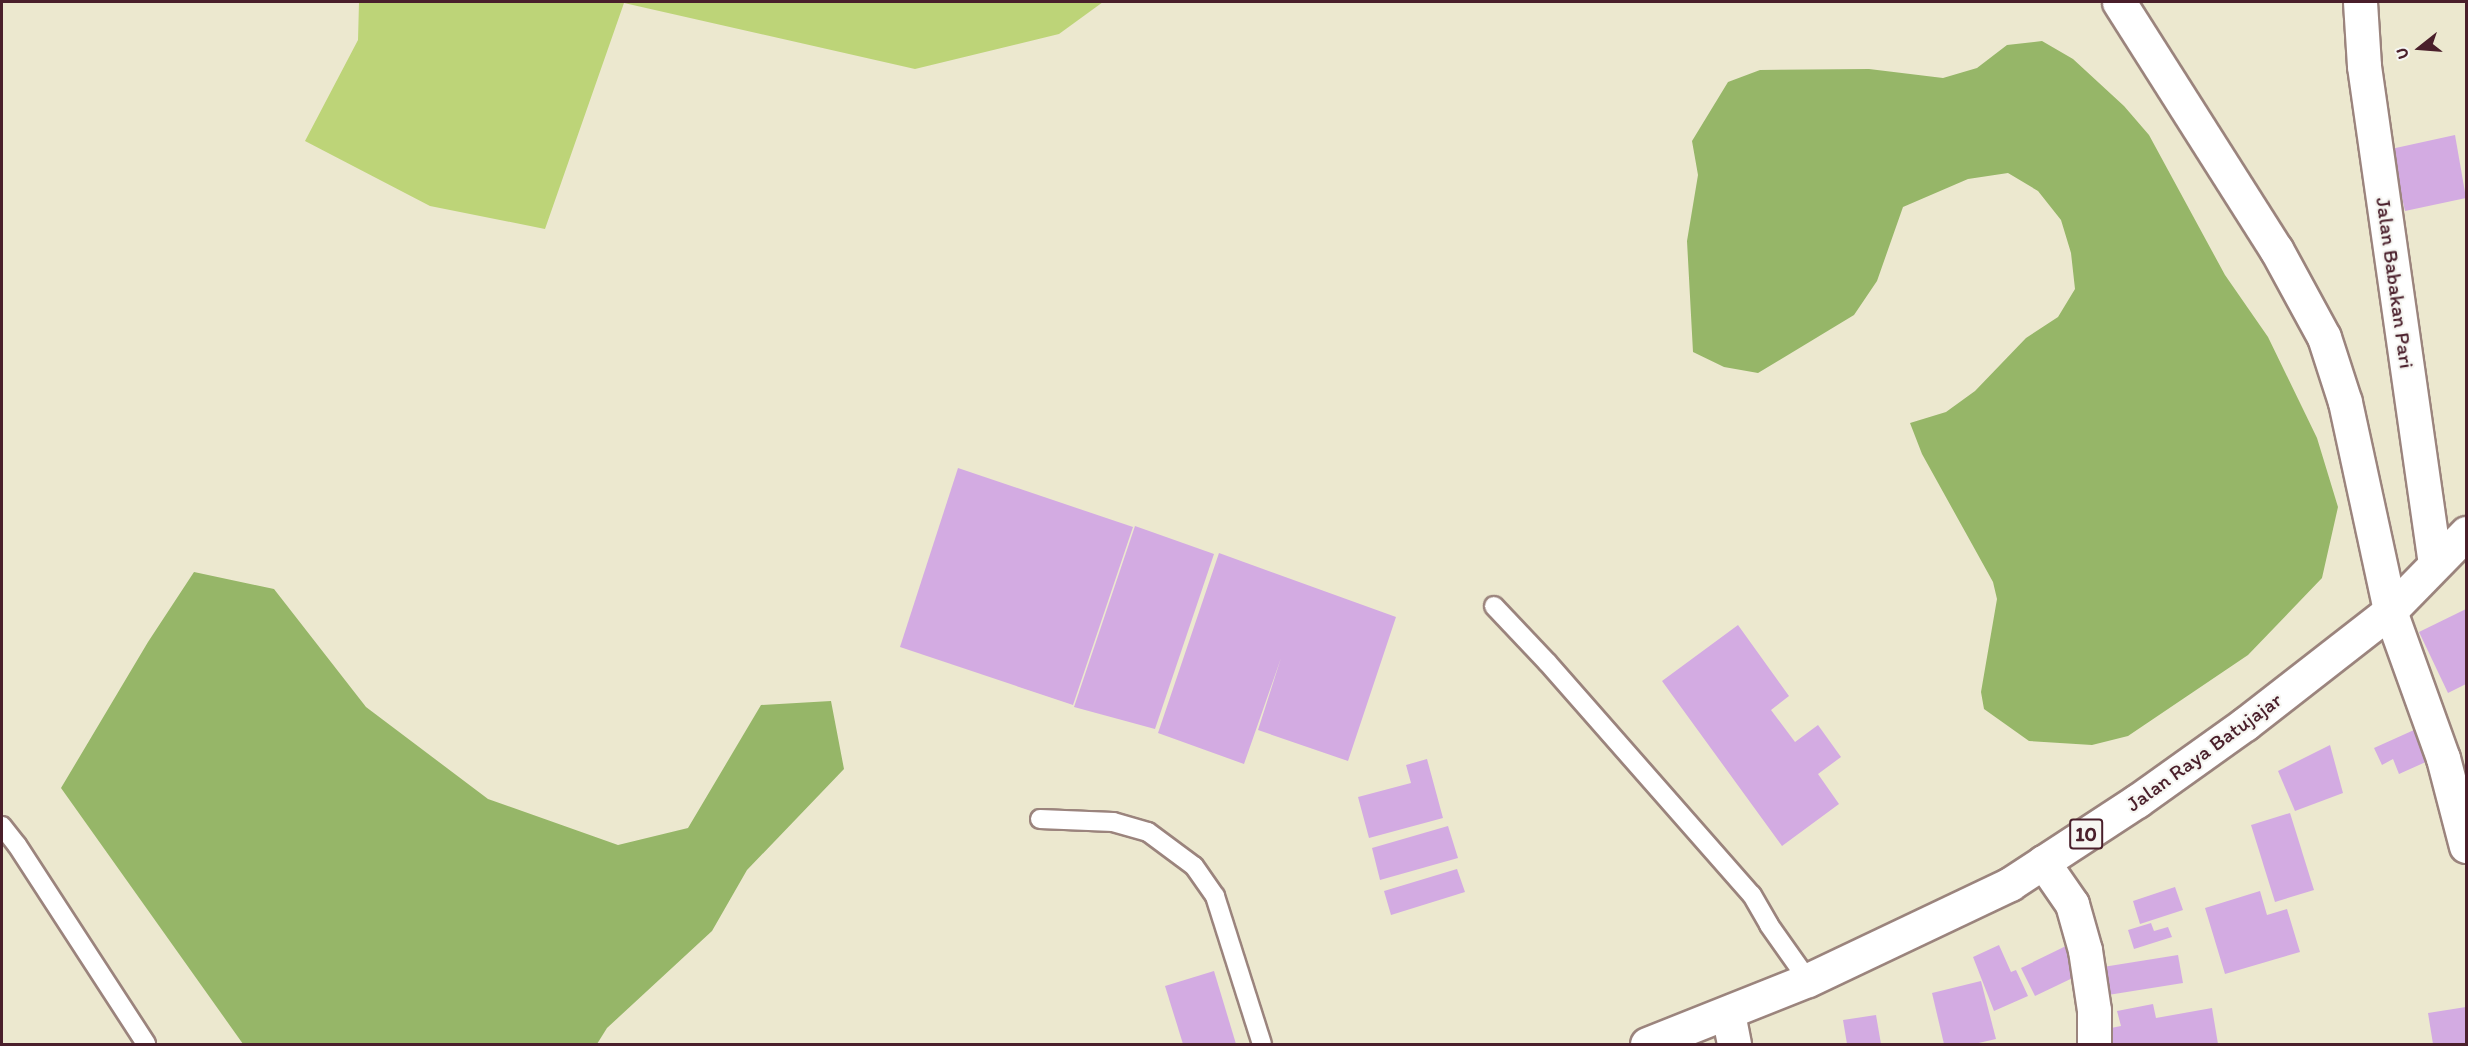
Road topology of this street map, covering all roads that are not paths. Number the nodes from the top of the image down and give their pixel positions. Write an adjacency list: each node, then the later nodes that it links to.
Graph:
1 (2119, 2): 6 (main road)
2 (2360, 2): 4 (main road, Jalan Babakan Pari)
3 (2466, 532): 4 (main road, Jalan Raya Batujajar / 10)
4 (2435, 564): 6 (main road, Jalan Raya Batujajar / 10)
5 (1494, 606): 11 (lane)
6 (2390, 611): 9 (main road); 10 (main road, Jalan Raya Batujajar / 10)
7 (1040, 819): 14 (lane)
8 (2, 825): 13 (lane)
9 (2466, 846)
10 (2043, 862): 11 (main road, Jalan Raya Batujajar / 10); 16 (main road)
11 (1808, 980): 12 (main road, Jalan Raya Batujajar / 10)
12 (1731, 1029): 15 (main road, Jalan Raya Batujajar / 10)
13 (146, 1044)
14 (1262, 1044)
15 (1647, 1044)
16 (2094, 1044)

